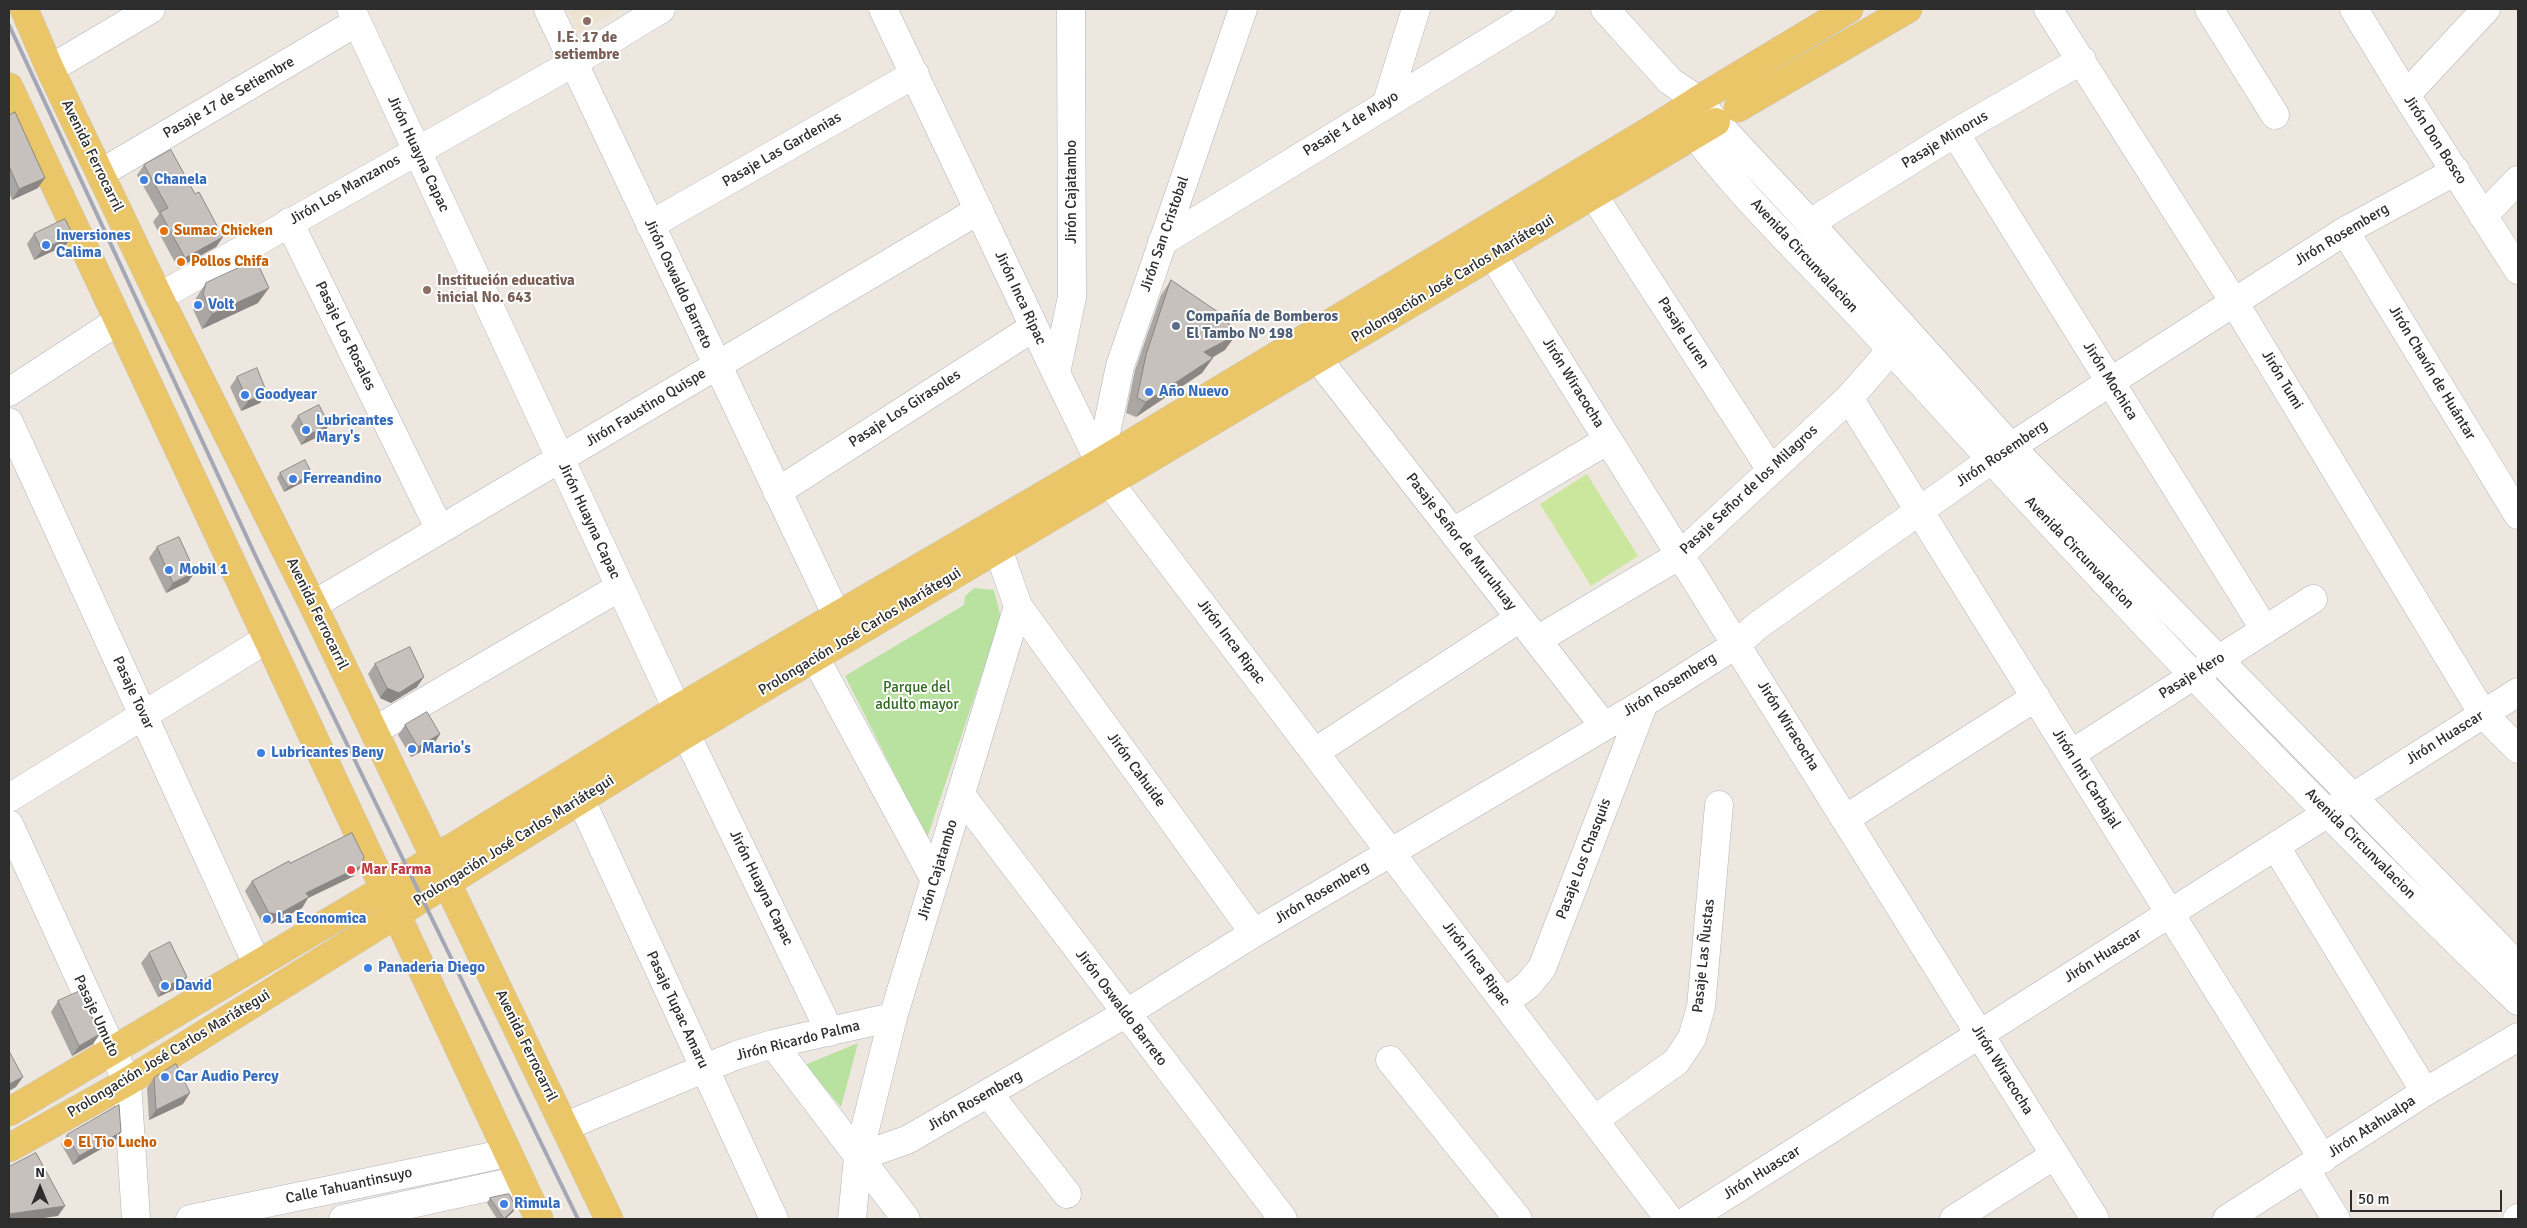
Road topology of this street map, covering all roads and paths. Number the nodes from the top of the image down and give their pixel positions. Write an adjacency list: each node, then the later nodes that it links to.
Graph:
1 (24, 9): 20 (main road, Avenida Ferrocarril)
2 (151, 9): 20 (street)
3 (548, 9): 19 (street, Jirón Oswaldo Barreto)
4 (661, 9): 19 (street, Jirón Los Manzanos)
5 (883, 9): 21 (street, Jirón Inca Ripac)
6 (1071, 9): 50 (street, Jirón Cajatambo)
7 (1243, 9): 40 (street, Jirón San Cristobal)
8 (1416, 9): 24 (street)
9 (1542, 9): 24 (street, Pasaje 1 de Mayo)
10 (1604, 9): 25 (street, Avenida Circunvalacion)
11 (1849, 9): 25 (main road, Prolongación José Carlos Mariátegui)
12 (1908, 9): 27 (main road, Prolongación José Carlos Mariátegui)
13 (2048, 9): 18 (street, Jirón Tumi)
14 (2209, 9): 26 (street)
15 (2354, 9): 23 (street, Jirón Don Bosco)
16 (2486, 9): 23 (street)
17 (354, 16): 29 (street, Jirón Huayna Capac); 31 (street, Pasaje 17 de Setiembre)
18 (2082, 60): 28 (street, Pasaje Minorus); 44 (street, Jirón Tumi)
19 (573, 62): 29 (street, Jirón Los Manzanos); 38 (street, Jirón Oswaldo Barreto)
20 (50, 69): 31 (main road, Avenida Ferrocarril)
21 (915, 74): 34 (street, Jirón Inca Ripac); 38 (street, Pasaje Las Gardenias)
22 (9, 89): 45 (main road)
23 (2406, 95): 30 (street, Jirón Don Bosco)
24 (1386, 102): 40 (street, Pasaje 1 de Mayo)
25 (1688, 106): 27 (street, Avenida Circunvalacion); 41 (main road, Prolongación José Carlos Mariátegui)
26 (2275, 115)
27 (1716, 122): 33 (main road, Prolongación José Carlos Mariátegui); 37 (street, Avenida Circunvalacion); 47 (street, Avenida Circunvalacion)
28 (1955, 133): 37 (street, Pasaje Minorus); 51 (street, Jirón Mochica)
29 (416, 150): 36 (street, Jirón Los Manzanos); 57 (street, Jirón Huayna Capac)
30 (2456, 171): 35 (street, Jirón Don Bosco); 39 (street, Jirón Rosemberg)
31 (101, 173): 43 (main road, Avenida Ferrocarril)
32 (2518, 180): 35 (street)
33 (1594, 196): 41 (main road, Prolongación José Carlos Mariátegui); 58 (street, Pasaje Luren)
34 (979, 210): 46 (street, Jirón Inca Ripac); 49 (street, Jirón Faustino Quispe)
35 (2483, 216): 42 (street, Jirón Don Bosco)
36 (289, 222): 43 (street, Jirón Los Manzanos); 63 (street, Pasaje Los Rosales)
37 (1810, 223): 56 (street, Avenida Circunvalacion)
38 (650, 225): 49 (street, Jirón Oswaldo Barreto)
39 (2345, 231): 44 (street, Jirón Rosemberg); 62 (street, Jirón Chavín de Huántar)
40 (1162, 242): 59 (street, Jirón San Cristobal)
41 (1486, 245): 48 (main road, Prolongación José Carlos Mariátegui); 55 (street, Jirón Wiracocha); 59 (main road, Prolongación José Carlos Mariátegui)
42 (2518, 270)
43 (159, 297): 69 (main road, Avenida Ferrocarril)
44 (2234, 302): 51 (street, Jirón Rosemberg); 84 (street, Jirón Tumi)
45 (118, 320): 52 (street); 74 (main road)
46 (1034, 327): 50 (street, Jirón Inca Ripac); 60 (street, Pasaje Los Girasoles)
47 (1892, 350): 53 (street, Pasaje Señor de los Milagros); 56 (street, Avenida Circunvalacion)
48 (1318, 359): 59 (main road, Prolongación José Carlos Mariátegui); 64 (street, Pasaje Señor de Muruhuay)
49 (717, 366): 57 (street, Jirón Faustino Quispe); 60 (street, Jirón Oswaldo Barreto)
50 (1056, 373): 59 (street, Jirón Inca Ripac)
51 (2110, 382): 56 (street, Jirón Rosemberg); 73 (street, Jirón Mochica)
52 (9, 392)
53 (1849, 398): 58 (street, Pasaje Señor de los Milagros); 61 (street, Jirón Inti Carbajal)
54 (9, 422): 85 (street, Pasaje Tovar)
55 (1608, 440): 64 (street); 66 (street, Jirón Wiracocha)
56 (2001, 454): 61 (street, Jirón Rosemberg); 78 (street, Avenida Circunvalacion); 79 (street, Avenida Circunvalacion)
57 (560, 459): 63 (street, Jirón Faustino Quispe); 67 (street, Jirón Huayna Capac)
58 (1771, 470): 66 (street, Pasaje Señor de los Milagros)
59 (1105, 472): 65 (main road, Prolongación José Carlos Mariátegui); 90 (street, Jirón Inca Ripac)
60 (777, 492): 72 (street, Jirón Oswaldo Barreto)
61 (1919, 510): 76 (street, Jirón Rosemberg); 81 (street, Jirón Inti Carbajal)
62 (2518, 515)
63 (440, 530): 69 (street, Jirón Faustino Quispe)
64 (1453, 532): 71 (street, Pasaje Señor de Muruhuay)
65 (993, 539): 70 (street); 72 (main road, Prolongación José Carlos Mariátegui)
66 (1680, 555): 75 (street, Pasaje Señor de los Milagros); 76 (street, Jirón Wiracocha)
67 (620, 587): 83 (street, Jirón Huayna Capac); 87 (street)
68 (2313, 599): 73 (street, Pasaje Kero)
69 (313, 605): 87 (main road, Avenida Ferrocarril)
70 (1018, 606): 92 (street, Jirón Cajatambo); 108 (street, Jirón Cahuide)
71 (1520, 618): 75 (street, Pasaje Señor de Muruhuay); 90 (street)
72 (842, 629): 77 (main road, Prolongación José Carlos Mariátegui)
73 (2265, 630): 78 (street, Pasaje Kero)
74 (267, 640): 85 (street); 105 (main road)
75 (1537, 640): 86 (street, Pasaje Señor de Muruhuay)
76 (1737, 644): 82 (street, Jirón Rosemberg); 98 (street, Jirón Wiracocha)
77 (810, 648): 83 (main road, Prolongación José Carlos Mariátegui); 88 (main road, Prolongación José Carlos Mariátegui); 103 (street)
78 (2219, 660): 79 (street, Pasaje Kero); 93 (street, Avenida Circunvalacion)
79 (2195, 674): 91 (street, Pasaje Kero); 97 (street, Avenida Circunvalacion)
80 (2518, 692): 84 (street, Jirón Huascar)
81 (2036, 697): 91 (street, Jirón Inti Carbajal); 98 (street)
82 (1644, 703): 86 (street, Jirón Rosemberg); 112 (street, Pasaje Los Chasquis)
83 (677, 709): 88 (street, Jirón Huayna Capac); 102 (main road, Prolongación José Carlos Mariátegui)
84 (2483, 714): 89 (street, Jirón Tumi); 93 (street, Jirón Huascar)
85 (144, 715): 94 (street); 109 (street, Pasaje Tovar)
86 (1604, 726): 101 (street, Jirón Rosemberg)
87 (374, 731): 102 (main road, Avenida Ferrocarril)
88 (686, 734): 95 (main road, Prolongación José Carlos Mariátegui); 115 (street, Jirón Huayna Capac)
89 (2518, 749)
90 (1315, 752): 101 (street, Jirón Inca Ripac)
91 (2071, 754): 106 (street, Jirón Inti Carbajal)
92 (961, 795): 103 (street, Jirón Cajatambo); 113 (street, Jirón Oswaldo Barreto)
93 (2353, 797): 97 (street, Jirón Huascar); 110 (street, Avenida Circunvalacion)
94 (9, 798)
95 (581, 800): 104 (main road, Prolongación José Carlos Mariátegui); 121 (street, Pasaje Tupac Amaru)
96 (1719, 805): 126 (street, Pasaje Las Ñustas)
97 (2328, 813): 100 (street, Jirón Huascar); 111 (street, Avenida Circunvalacion)
98 (1845, 819): 116 (street, Jirón Wiracocha)
99 (9, 824): 119 (street, Pasaje Umuto)
100 (2276, 847): 106 (street, Jirón Huascar); 123 (street)
101 (1391, 853): 108 (street, Jirón Rosemberg); 112 (street, Jirón Inca Ripac)
102 (434, 858): 104 (main road, Avenida Ferrocarril); 105 (main road, Prolongación José Carlos Mariátegui)
103 (935, 880): 114 (street, Jirón Cajatambo)
104 (447, 883): 107 (main road, Prolongación José Carlos Mariátegui); 127 (main road, Avenida Ferrocarril)
105 (384, 889): 107 (main road); 109 (main road, Prolongación José Carlos Mariátegui)
106 (2170, 913): 116 (street, Jirón Huascar); 132 (street, Jirón Inti Carbajal)
107 (396, 914): 122 (main road, Prolongación José Carlos Mariátegui); 129 (main road)
108 (1254, 934): 113 (street, Jirón Rosemberg)
109 (257, 964): 119 (main road, Prolongación José Carlos Mariátegui)
110 (2518, 966)
111 (2518, 1001)
112 (1504, 1002): 126 (street, Jirón Inca Ripac)
113 (1125, 1014): 124 (street, Jirón Rosemberg); 145 (street, Jirón Oswaldo Barreto)
114 (893, 1017): 115 (street, Jirón Ricardo Palma); 131 (street, Jirón Cajatambo)
115 (830, 1032): 118 (street, Jirón Ricardo Palma)
116 (1980, 1034): 130 (street, Jirón Wiracocha); 148 (street, Jirón Huascar)
117 (2518, 1037): 123 (street, Jirón Atahualpa)
118 (773, 1044): 121 (street, Jirón Ricardo Palma); 131 (street)
119 (111, 1050): 122 (street, Pasaje Umuto); 125 (main road, Prolongación José Carlos Mariátegui)
120 (1390, 1060): 146 (street)
121 (705, 1068): 127 (street, Jirón Ricardo Palma); 142 (street, Pasaje Tupac Amaru)
122 (127, 1082): 128 (main road, Prolongación José Carlos Mariátegui); 136 (street, Pasaje Umuto)
123 (2425, 1092): 132 (street, Jirón Atahualpa)
124 (988, 1093): 131 (street, Jirón Rosemberg); 134 (street)
125 (9, 1112)
126 (1594, 1120): 147 (street, Jirón Inca Ripac)
127 (566, 1126): 141 (main road, Avenida Ferrocarril)
128 (9, 1148)
129 (508, 1153): 133 (main road); 137 (street, Calle Tahuantinsuyo)
130 (2056, 1155): 149 (street); 150 (street, Jirón Wiracocha)
131 (858, 1157): 143 (street, Jirón Cajatambo); 144 (street)
132 (2315, 1165): 151 (street, Jirón Atahualpa); 152 (street, Jirón Inti Carbajal)
133 (520, 1180): 135 (street, Calle Tahuantinsuyo); 140 (main road)
134 (1067, 1194)
135 (422, 1202): 138 (street, Calle Tahuantinsuyo); 139 (street)
136 (136, 1219)
137 (190, 1219)
138 (342, 1219)
139 (395, 1219)
140 (539, 1219)
141 (609, 1219)
142 (774, 1219)
143 (852, 1219)
144 (906, 1219)
145 (1283, 1219)
146 (1518, 1219)
147 (1669, 1219)
148 (1688, 1219)
149 (1954, 1219)
150 (2096, 1219)
151 (2227, 1219)
152 (2336, 1219)

